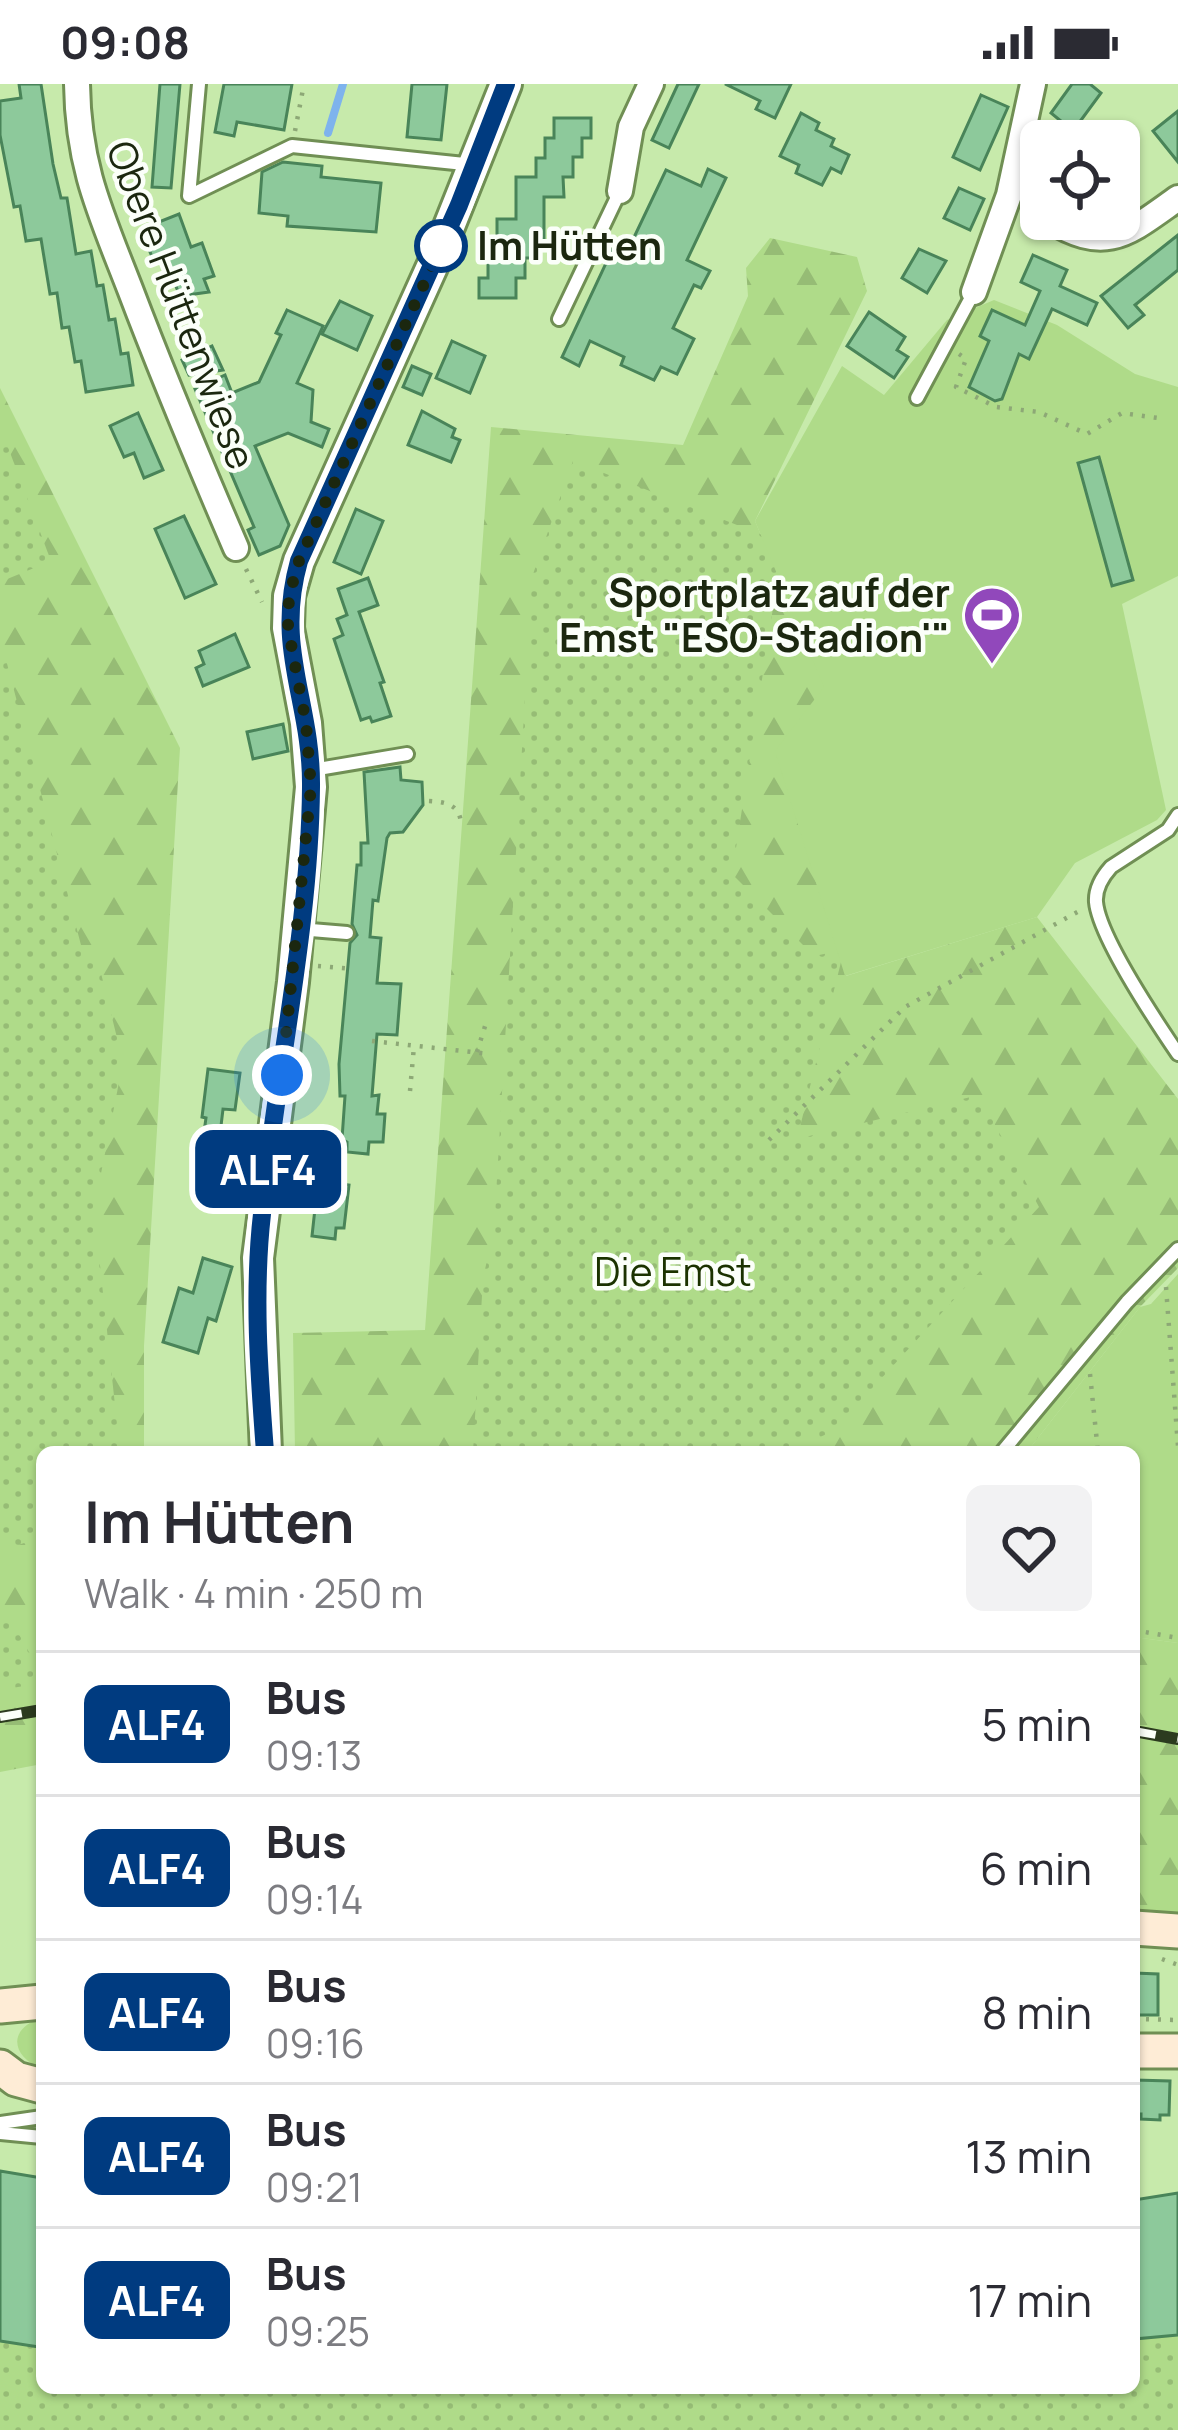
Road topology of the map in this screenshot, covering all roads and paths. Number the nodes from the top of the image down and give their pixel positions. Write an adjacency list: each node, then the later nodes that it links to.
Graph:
1 (77, 84): 19 (street, Obere Hüttenwiese)
2 (199, 84): 7 (lane)
3 (304, 84): 7 (path)
4 (506, 84): 8 (street)
5 (651, 84): 9 (street)
6 (1033, 84): 10 (street)
7 (292, 146): 8 (lane)
8 (475, 165): 20 (street)
9 (620, 191): 15 (lane)
10 (1009, 195): 12 (street); 14 (street)
11 (1178, 198): 13 (street)
12 (1020, 202)
13 (1140, 223)
14 (974, 292): 16 (lane)
15 (559, 319)
16 (946, 344): 17 (lane); 18 (path)
17 (917, 398)
18 (1165, 419)
19 (236, 548): 20 (path)
20 (288, 628): 22 (street)
21 (407, 754): 22 (lane)
22 (310, 770): 27 (street)
23 (428, 801): 25 (path)
24 (1178, 815): 26 (lane)
25 (461, 826)
26 (1096, 902): 36 (lane); 38 (path)
27 (298, 929): 28 (lane); 29 (street)
28 (347, 933)
29 (294, 964): 30 (path); 39 (street)
30 (353, 969)
31 (486, 1023): 34 (path)
32 (373, 1041): 33 (path)
33 (414, 1046): 34 (path); 37 (path)
34 (477, 1053): 35 (path)
35 (490, 1054)
36 (1178, 1054)
37 (410, 1091)
38 (769, 1140)
39 (271, 1144): 40 (lane); 44 (street)
40 (337, 1148)
41 (1178, 1249): 42 (lane)
42 (1165, 1264): 43 (lane); 47 (path)
43 (1087, 1348): 45 (lane); 46 (path)
44 (266, 1446)
45 (1007, 1446)
46 (1098, 1446)
47 (1178, 1446)
48 (1140, 1631): 49 (path)
49 (1178, 1637)
50 (1140, 1928): 51 (main road)
51 (1178, 1930)
52 (36, 2003): 53 (main road)
53 (0, 2006)
54 (1140, 2019): 55 (path)
55 (1178, 2020)
56 (1140, 2051): 57 (main road)
57 (1178, 2051)
58 (0, 2067): 59 (main road)
59 (36, 2084)
60 (36, 2118): 61 (lane)
61 (0, 2123)
62 (0, 2133): 63 (lane)
63 (36, 2136)

